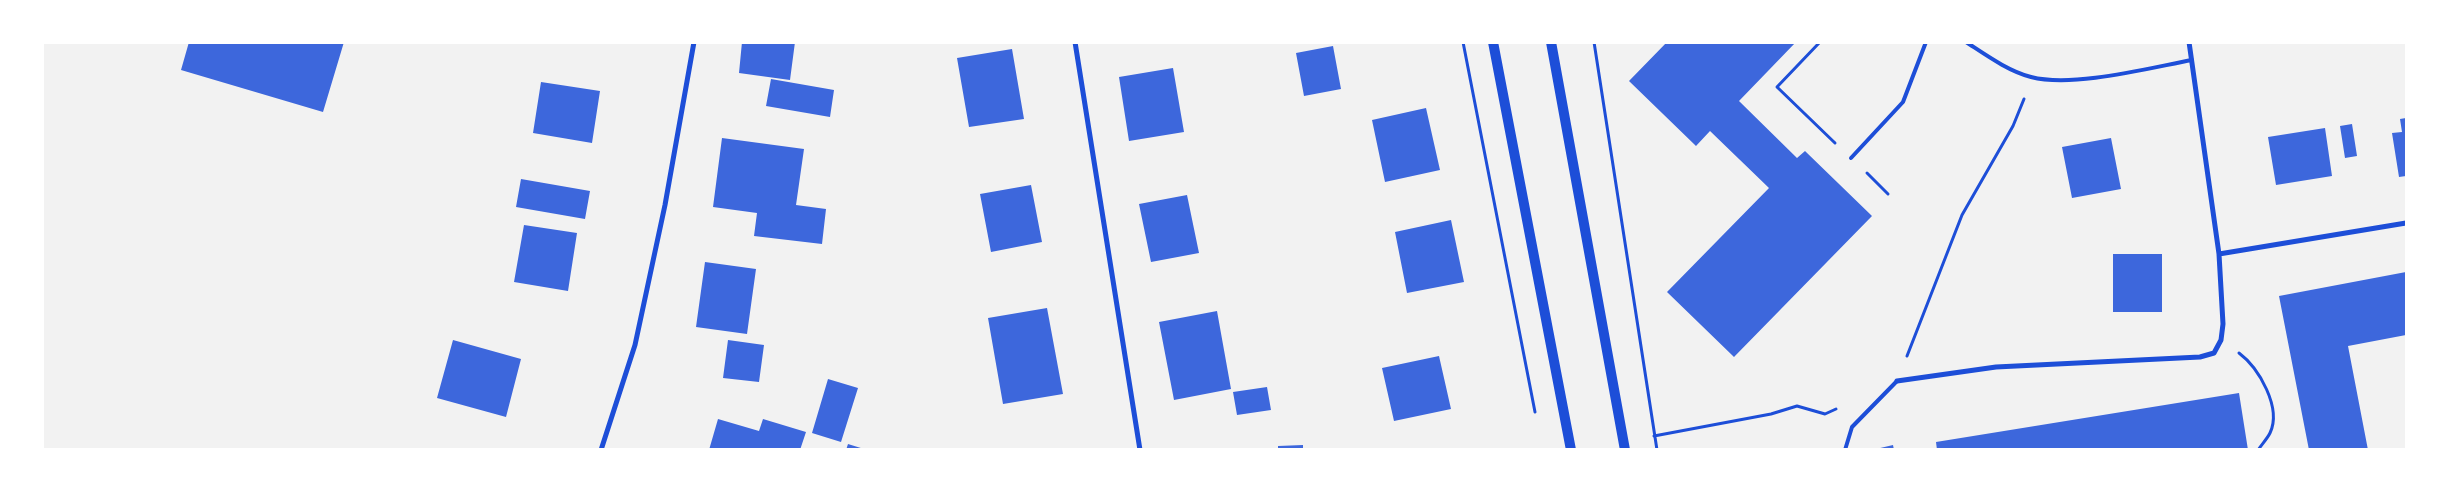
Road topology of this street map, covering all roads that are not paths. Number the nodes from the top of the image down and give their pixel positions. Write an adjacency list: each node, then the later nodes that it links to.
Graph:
1 (694, 42): 13 (street)
2 (1075, 42): 14 (street)
3 (1493, 42): 15 (main road)
4 (1551, 42): 16 (main road)
5 (1926, 42): 9 (lane)
6 (1966, 42): 8 (lane)
7 (2189, 42): 8 (street)
8 (2192, 60): 11 (street)
9 (1851, 158)
10 (2406, 223): 11 (street)
11 (2220, 254): 12 (street)
12 (1897, 381): 17 (lane)
13 (601, 450)
14 (1140, 450)
15 (1571, 450)
16 (1625, 450)
17 (1845, 450)

